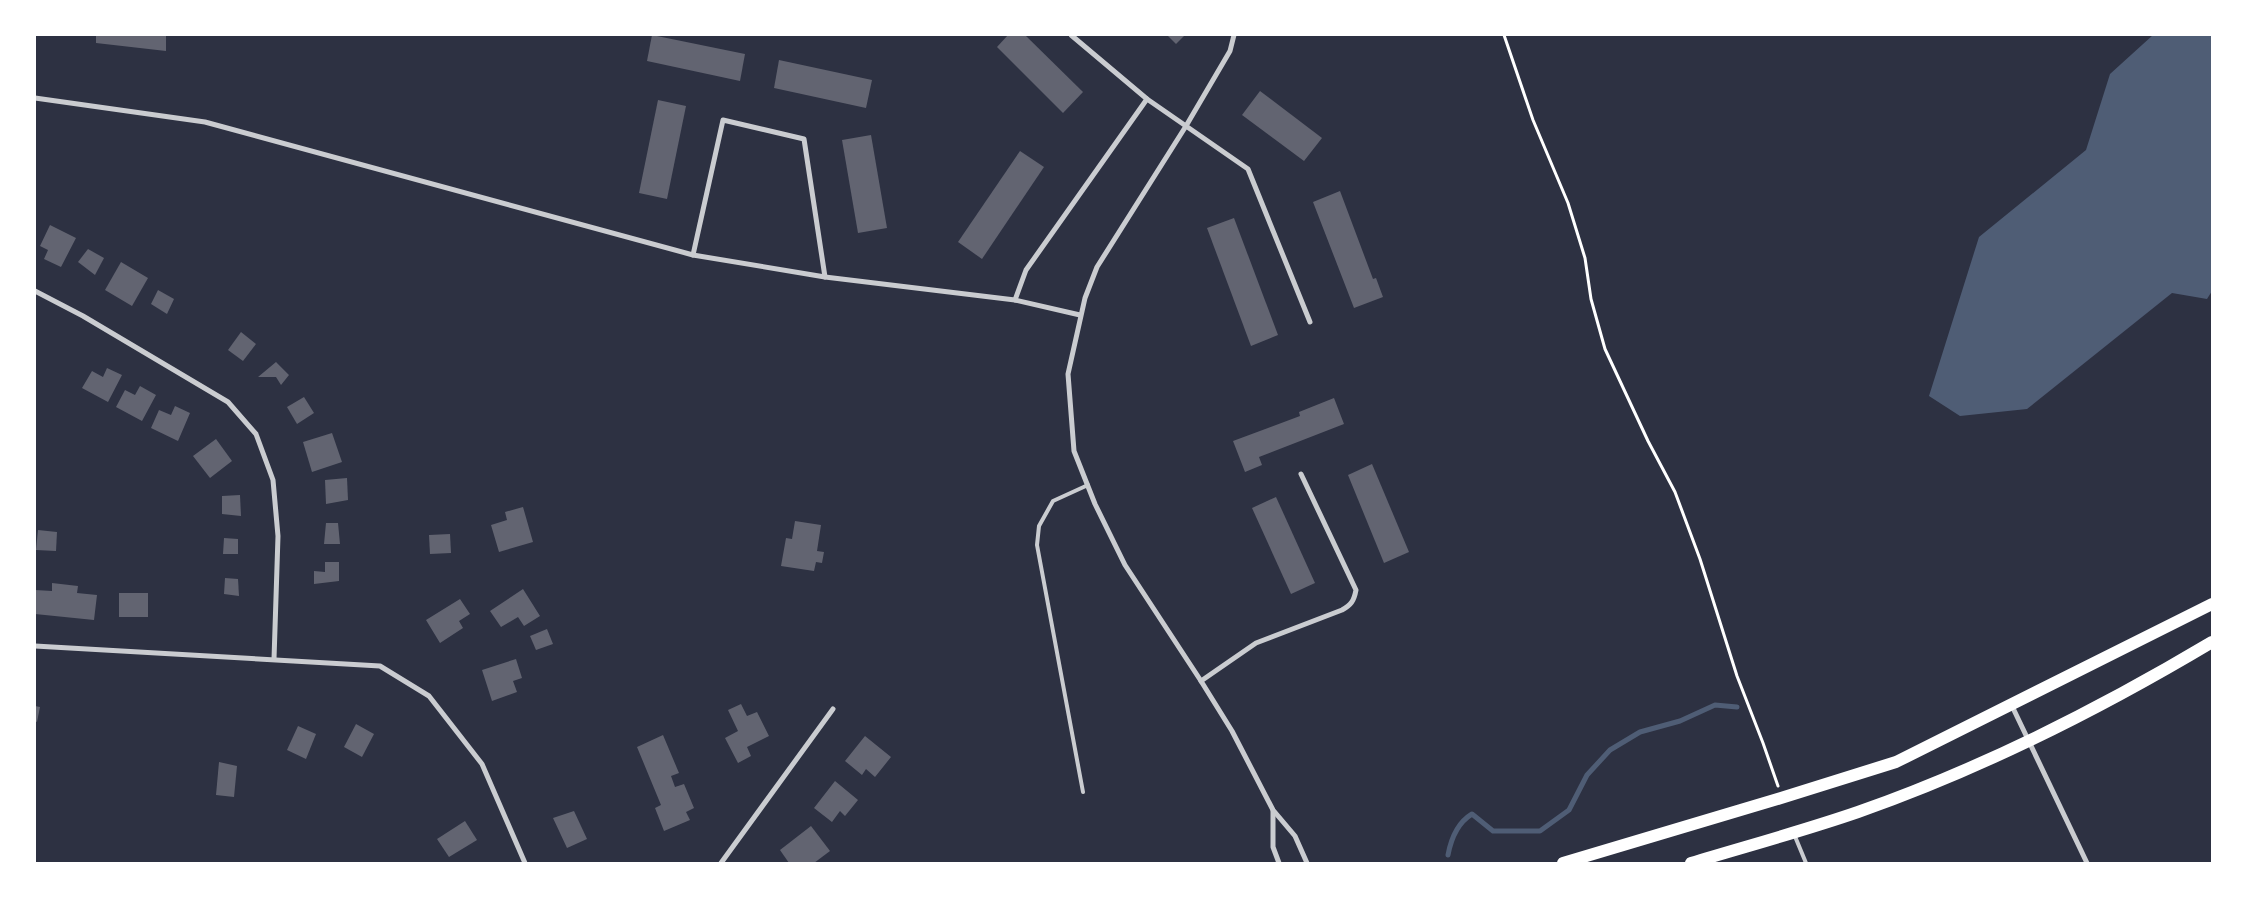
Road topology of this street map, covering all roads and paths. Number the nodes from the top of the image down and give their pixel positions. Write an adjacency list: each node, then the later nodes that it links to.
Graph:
1 (1071, 35): 5 (street)
2 (1234, 35): 6 (street)
3 (1504, 35): 24 (path)
4 (35, 98): 7 (street)
5 (1147, 99): 6 (street); 10 (street)
6 (1186, 126): 11 (street); 12 (street)
7 (693, 255): 8 (street); 8 (street)
8 (825, 277): 10 (street)
9 (35, 290): 18 (street)
10 (1015, 300): 11 (street)
11 (1080, 315): 14 (street)
12 (1310, 322)
13 (1301, 474): 19 (street)
14 (1088, 485): 19 (street); 23 (lane)
15 (2212, 604): 20 (main road)
16 (2212, 642): 22 (main road)
17 (35, 646): 18 (street)
18 (274, 660): 27 (street)
19 (1201, 681): 25 (street)
20 (2010, 703): 22 (street); 24 (main road)
21 (832, 709): 28 (street)
22 (2028, 740): 26 (main road); 34 (street)
23 (1083, 792)
24 (1782, 798): 31 (main road)
25 (1272, 810): 29 (street); 30 (street)
26 (1794, 832): 32 (main road); 33 (lane)
27 (525, 863)
28 (720, 863)
29 (1279, 863)
30 (1308, 863)
31 (1563, 863)
32 (1691, 863)
33 (1806, 863)
34 (2088, 863)

